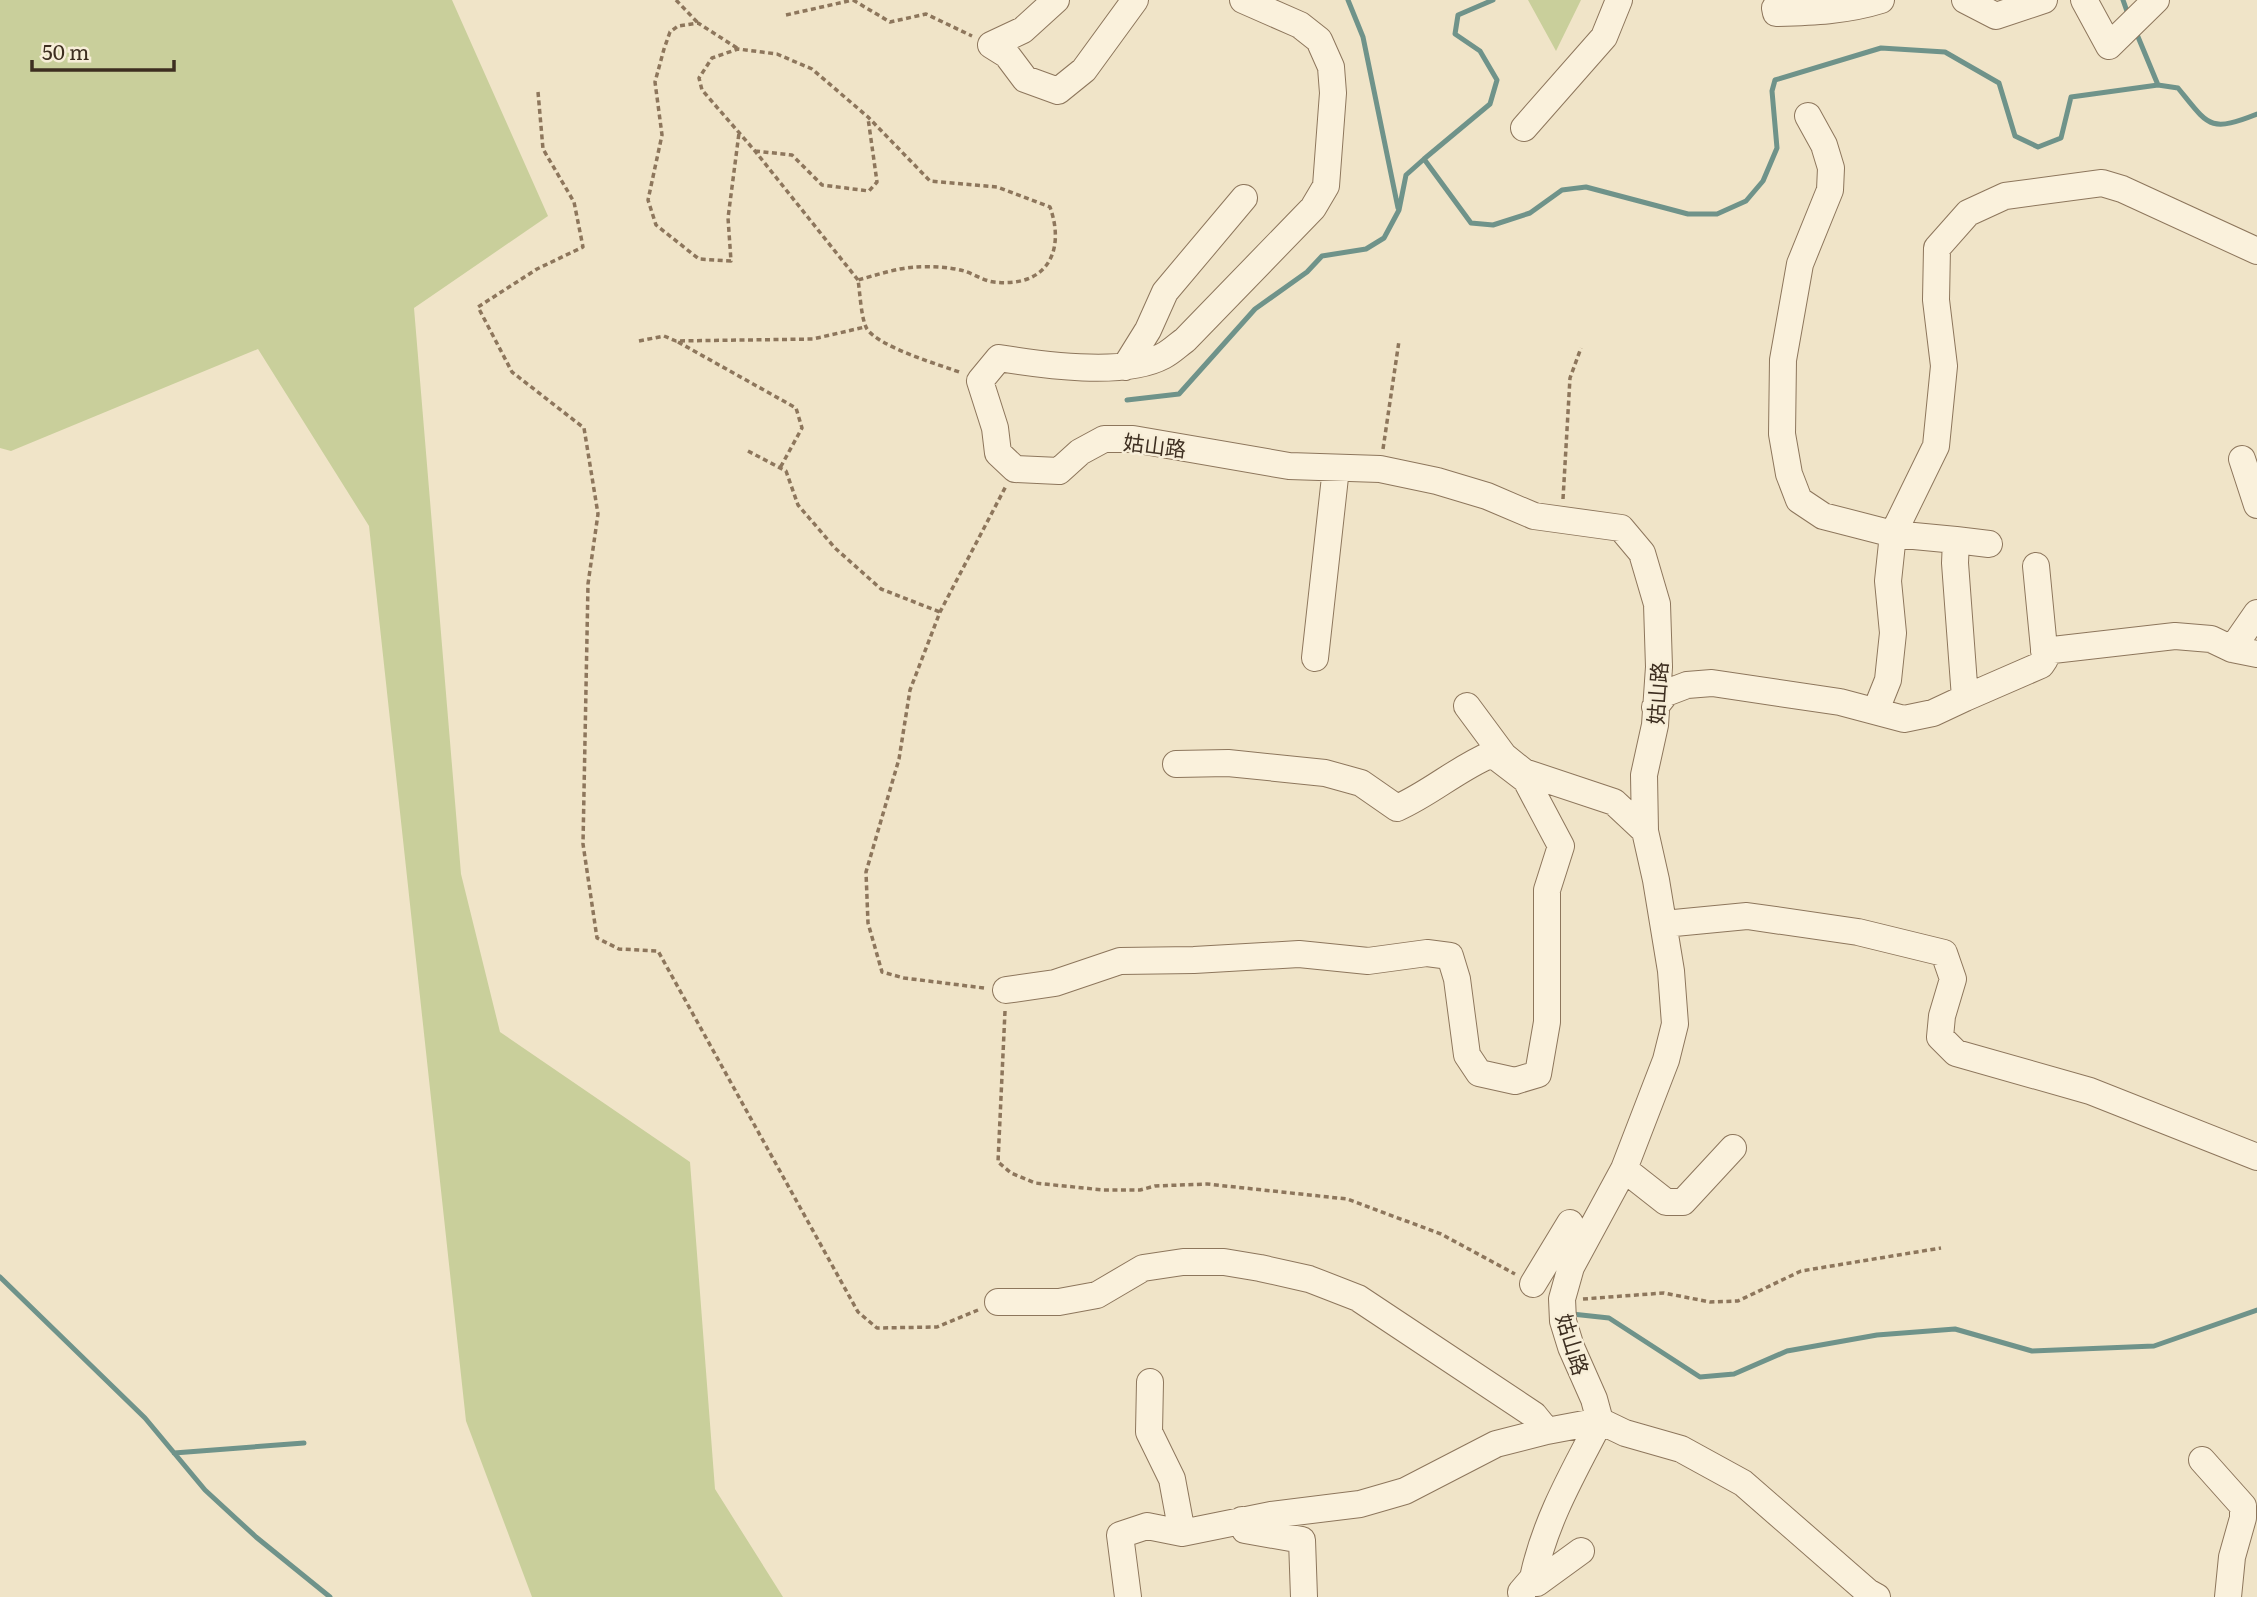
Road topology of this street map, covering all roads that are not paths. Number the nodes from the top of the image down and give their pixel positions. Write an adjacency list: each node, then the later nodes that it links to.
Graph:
1 (1056, 0): 2 (street)
2 (1135, 0)
3 (1243, 0): 15 (street)
4 (1619, 0): 12 (street)
5 (1782, 0): 6 (street)
6 (1881, 0)
7 (1965, 0): 8 (street)
8 (2044, 0)
9 (2084, 0): 10 (street)
10 (2156, 0)
11 (1808, 116): 19 (street)
12 (1524, 128)
13 (1244, 198): 15 (street)
14 (2257, 251): 19 (street)
15 (1125, 366): 17 (street, 姑山路)
16 (2242, 459): 18 (street)
17 (1336, 468): 26 (street); 29 (street, 姑山路)
18 (2257, 505)
19 (1894, 534): 20 (street); 30 (street)
20 (1956, 540): 21 (street); 27 (street)
21 (1989, 544)
22 (2036, 566): 24 (street)
23 (2254, 620): 25 (street)
24 (2044, 651): 25 (street); 27 (street)
25 (2245, 651)
26 (1315, 658)
27 (1965, 698): 30 (street)
28 (1467, 705): 32 (street)
29 (1655, 708): 30 (street); 32 (street, 姑山路)
30 (1876, 710)
31 (1176, 764): 34 (street)
32 (1645, 831): 33 (street, 姑山路)
33 (1664, 924): 36 (street); 37 (street, 姑山路)
34 (1006, 990)
35 (1733, 1148): 37 (street)
36 (2257, 1157)
37 (1624, 1169): 42 (street, 姑山路)
38 (1570, 1223): 39 (street)
39 (1533, 1284)
40 (998, 1302): 43 (street)
41 (1150, 1382): 46 (street)
42 (1600, 1421): 43 (street); 48 (street); 51 (street)
43 (1547, 1431): 45 (street)
44 (2203, 1460): 52 (street)
45 (1242, 1520): 46 (street); 50 (street)
46 (1182, 1533): 49 (street)
47 (1581, 1551): 48 (street)
48 (1527, 1588)
49 (1128, 1597)
50 (1304, 1597)
51 (1877, 1597)
52 (2228, 1597)

